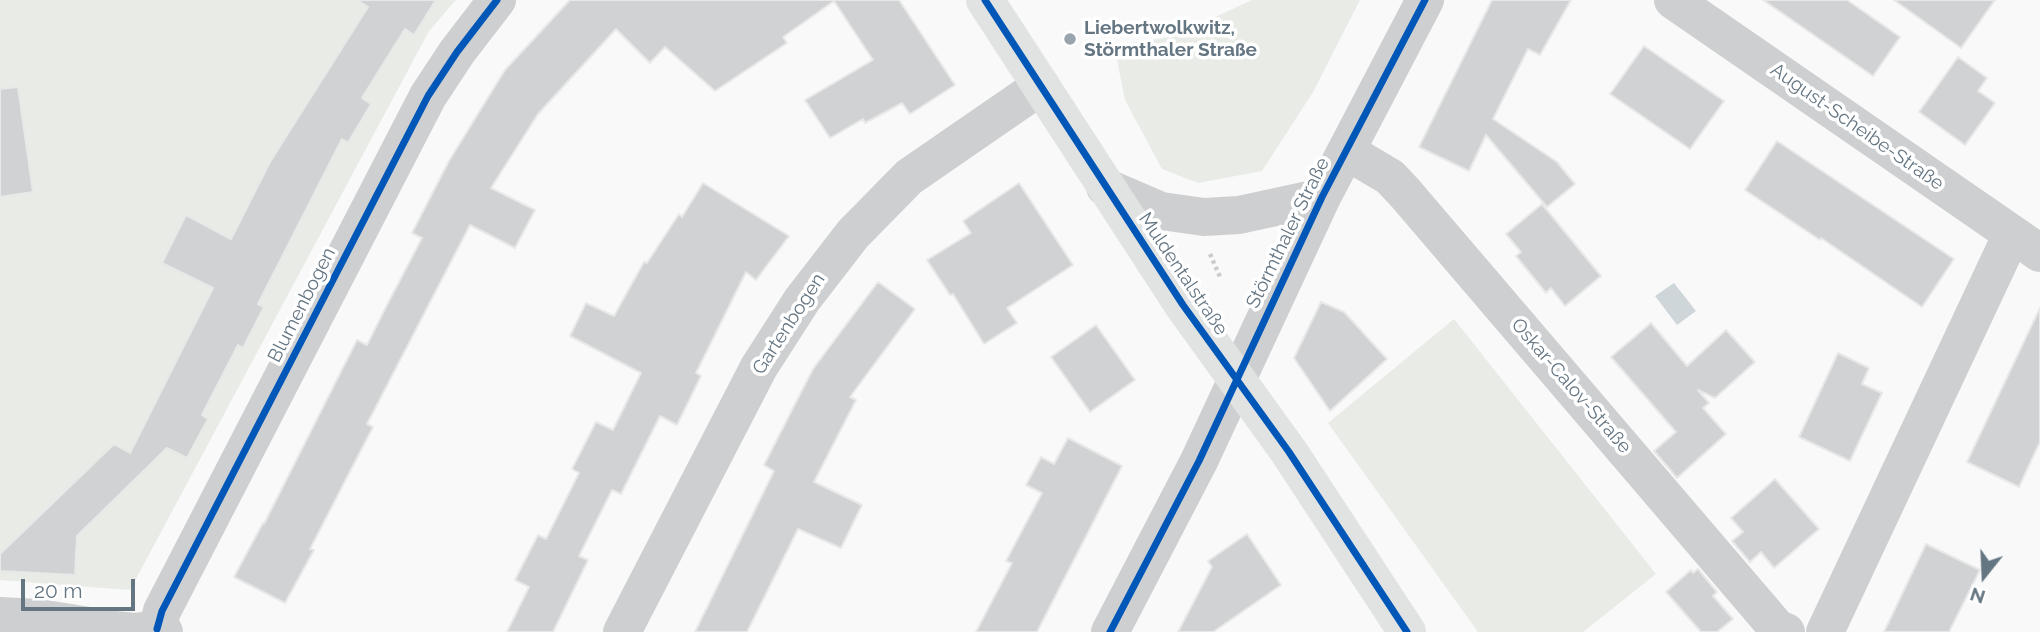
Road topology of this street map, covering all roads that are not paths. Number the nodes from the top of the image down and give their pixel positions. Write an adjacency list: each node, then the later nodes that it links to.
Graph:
1 (497, 0): 13 (street, Blumenbogen)
2 (985, 0): 5 (main road, Muldentalstraße)
3 (1425, 0): 6 (street, Störmthaler Straße)
4 (1673, 0): 9 (street, August-Scheibe-Straße)
5 (1041, 86): 7 (main road, Muldentalstraße); 14 (street, Gartenbogen)
6 (1346, 151): 8 (street, Störmthaler Straße); 12 (street, Oskar-Calov-Straße)
7 (1105, 187): 8 (street, Störmthaler Straße); 10 (main road, Muldentalstraße)
8 (1322, 197): 10 (street, Störmthaler Straße)
9 (2027, 244): 17 (street)
10 (1237, 379): 15 (street, Störmthaler Straße); 16 (main road, Muldentalstraße)
11 (0, 616): 13 (street)
12 (1779, 630)
13 (160, 631)
14 (622, 632)
15 (1110, 632)
16 (1407, 632)
17 (1825, 632)

